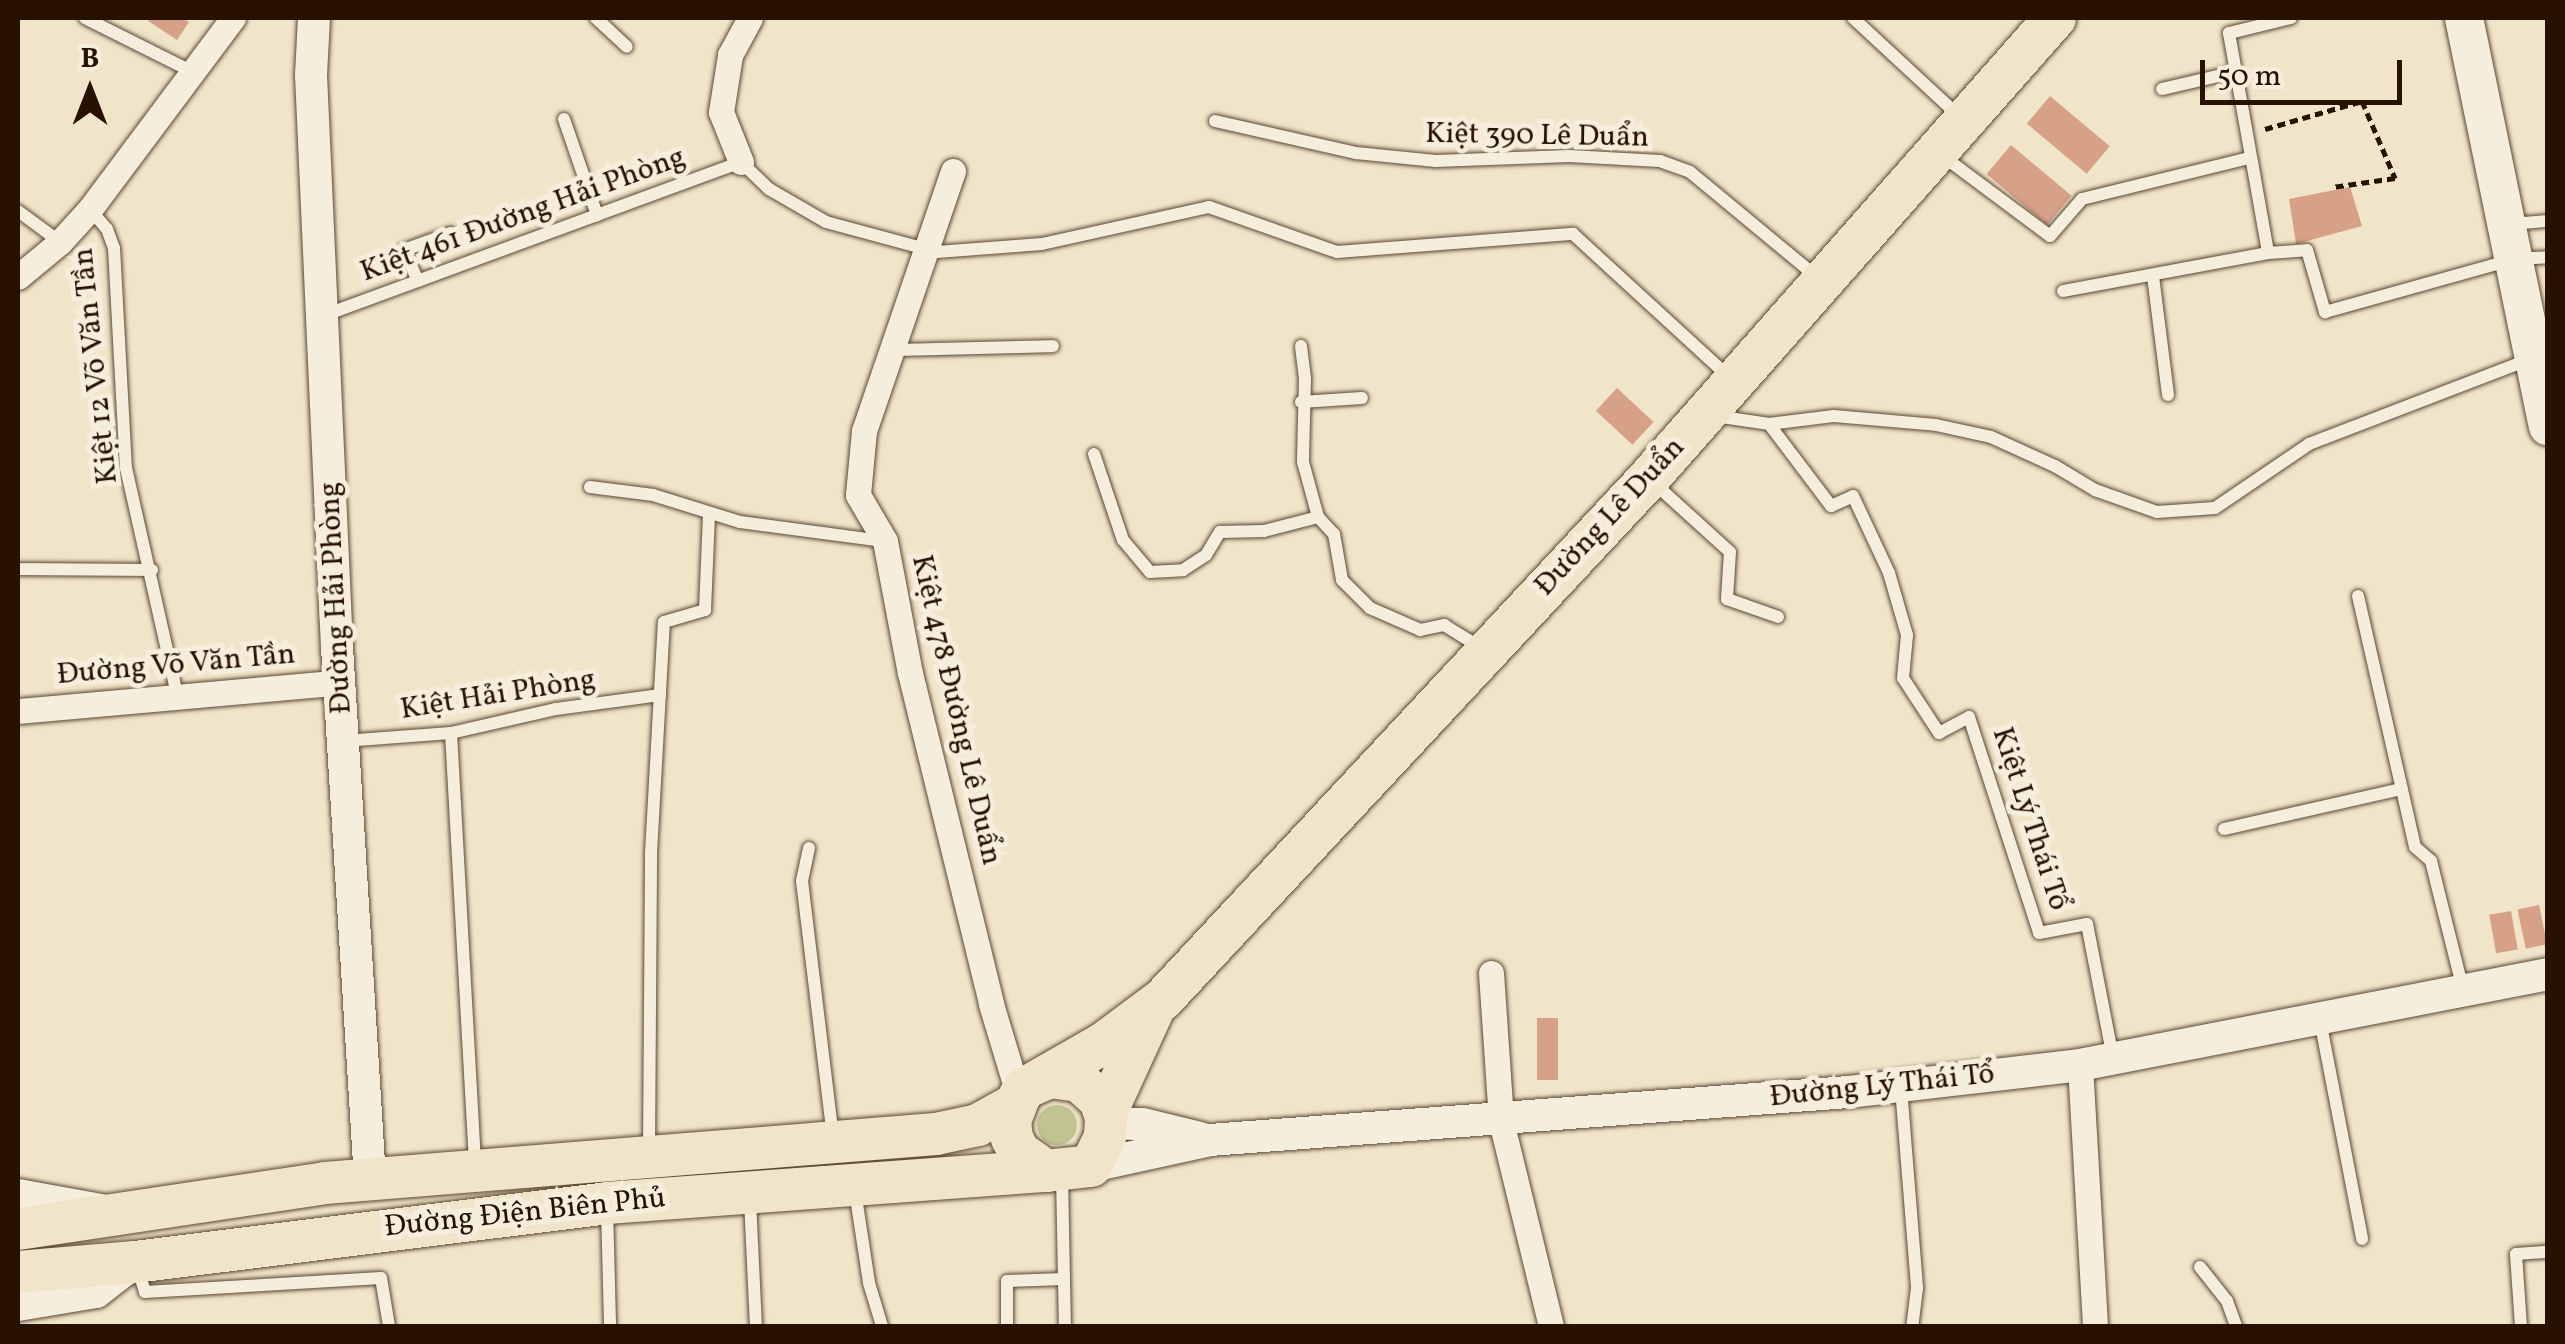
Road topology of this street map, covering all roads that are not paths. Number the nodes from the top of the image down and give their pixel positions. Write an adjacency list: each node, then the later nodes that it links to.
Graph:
1 (85, 18): 11 (lane)
2 (232, 18): 11 (street)
3 (314, 18): 34 (street, Đường Hải Phòng)
4 (596, 18): 10 (lane)
5 (750, 18): 18 (street)
6 (1853, 18): 16 (lane)
7 (2055, 18): 16 (main road, Đường Lê Duẩn)
8 (2291, 18): 12 (lane)
9 (2464, 18): 26 (main road)
10 (628, 47)
11 (190, 70): 20 (street)
12 (2236, 72): 13 (lane); 17 (lane)
13 (2162, 89)
14 (564, 119): 22 (lane)
15 (1215, 121): 32 (lane, Kiệt 390 Lê Duẩn)
16 (1950, 136): 17 (lane); 32 (main road, Đường Lê Duẩn)
17 (2248, 158): 28 (lane)
18 (741, 162): 22 (lane, Kiệt 461 Đường Hải Phòng); 27 (lane)
19 (953, 171): 27 (street, Kiệt 478 Đường Lê Duẩn)
20 (90, 209): 25 (street); 53 (lane, Kiệt 12 Võ Văn Tần)
21 (18, 211): 25 (lane)
22 (596, 215): 31 (lane, Kiệt 461 Đường Hải Phòng)
23 (2548, 221): 26 (lane)
24 (451, 233): 31 (lane)
25 (60, 242): 30 (street)
26 (2522, 247): 28 (lane); 38 (main road)
27 (923, 249): 37 (street, Kiệt 478 Đường Lê Duẩn); 39 (lane)
28 (2268, 253): 29 (lane)
29 (2153, 276): 33 (lane); 40 (lane)
30 (18, 277)
31 (418, 281): 34 (lane, Kiệt 461 Đường Hải Phòng)
32 (1821, 281): 39 (main road, Đường Lê Duẩn)
33 (2064, 292)
34 (323, 316): 57 (street, Đường Hải Phòng)
35 (1053, 346): 37 (lane)
36 (1302, 346): 42 (lane)
37 (892, 350): 51 (street, Kiệt 478 Đường Lê Duẩn)
38 (2541, 357): 44 (lane); 45 (main road)
39 (1736, 382): 43 (main road, Đường Lê Duẩn)
40 (2168, 394)
41 (1362, 398): 42 (lane)
42 (1302, 402): 50 (lane)
43 (1704, 415): 44 (lane); 47 (main road, Đường Lê Duẩn)
44 (1769, 424): 71 (lane, Kiệt Lý Thái Tổ)
45 (2548, 426)
46 (1094, 454): 50 (lane)
47 (1648, 479): 55 (lane); 56 (main road, Đường Lê Duẩn)
48 (590, 487): 49 (lane)
49 (709, 512): 51 (lane); 58 (lane)
50 (1318, 516): 56 (lane)
51 (885, 541): 73 (street, Kiệt 478 Đường Lê Duẩn)
52 (18, 569): 53 (lane)
53 (152, 570): 59 (lane, Kiệt 12 Võ Văn Tần)
54 (2358, 596): 63 (lane)
55 (1778, 617)
56 (1485, 651): 69 (main road, Đường Lê Duẩn)
57 (340, 682): 59 (street, Đường Võ Văn Tần); 62 (street, Đường Hải Phòng)
58 (660, 695): 61 (lane, Kiệt Hải Phòng); 78 (lane)
59 (178, 700): 60 (street, Đường Võ Văn Tần)
60 (18, 711)
61 (451, 733): 62 (lane, Kiệt Hải Phòng); 80 (lane)
62 (344, 741): 81 (street, Đường Hải Phòng)
63 (2402, 788): 64 (lane); 68 (lane)
64 (2224, 829)
65 (808, 848): 77 (lane)
66 (1491, 973): 75 (street)
67 (2548, 974): 68 (street, Đường Lý Thái Tổ)
68 (2463, 989): 70 (street, Đường Lý Thái Tổ)
69 (1154, 1008): 73 (main road, Đường Lê Duẩn); 74 (main road, Đường Lê Duẩn)
70 (2320, 1018): 71 (street, Đường Lý Thái Tổ); 88 (lane)
71 (2097, 1062): 72 (street, Đường Lý Thái Tổ); 103 (street)
72 (1901, 1086): 75 (street, Đường Lý Thái Tổ); 102 (lane)
73 (1023, 1095): 74 (main road); 77 (main road, Đường Điện Biên Phủ); 79 (main road)
74 (1106, 1118): 76 (street, Đường Lý Thái Tổ); 79 (main road)
75 (1501, 1121): 76 (street, Đường Lý Thái Tổ); 101 (street)
76 (1210, 1140): 79 (street, Đường Lý Thái Tổ)
77 (834, 1144): 78 (main road, Đường Điện Biên Phủ)
78 (649, 1159): 80 (main road, Đường Điện Biên Phủ)
79 (1066, 1170): 82 (main road, Đường Điện Biên Phủ); 93 (lane)
80 (475, 1171): 81 (main road, Đường Điện Biên Phủ)
81 (370, 1178): 86 (main road, Đường Điện Biên Phủ)
82 (854, 1184): 83 (main road, Đường Điện Biên Phủ); 98 (lane)
83 (750, 1192): 85 (main road, Đường Điện Biên Phủ); 97 (lane)
84 (18, 1195): 86 (street, Đường Điện Biên Phủ)
85 (607, 1203): 90 (main road, Đường Điện Biên Phủ); 96 (lane)
86 (115, 1212): 87 (main road)
87 (18, 1229)
88 (2362, 1239)
89 (2548, 1252): 105 (lane)
90 (136, 1262): 92 (main road); 94 (street, Đường Điện Biên Phủ); 95 (lane)
91 (2200, 1267): 104 (lane)
92 (18, 1272)
93 (1064, 1279): 99 (lane); 100 (lane)
94 (18, 1305)
95 (389, 1326)
96 (610, 1326)
97 (756, 1326)
98 (882, 1326)
99 (1008, 1326)
100 (1065, 1326)
101 (1551, 1326)
102 (1912, 1326)
103 (2094, 1326)
104 (2236, 1326)
105 (2521, 1326)

